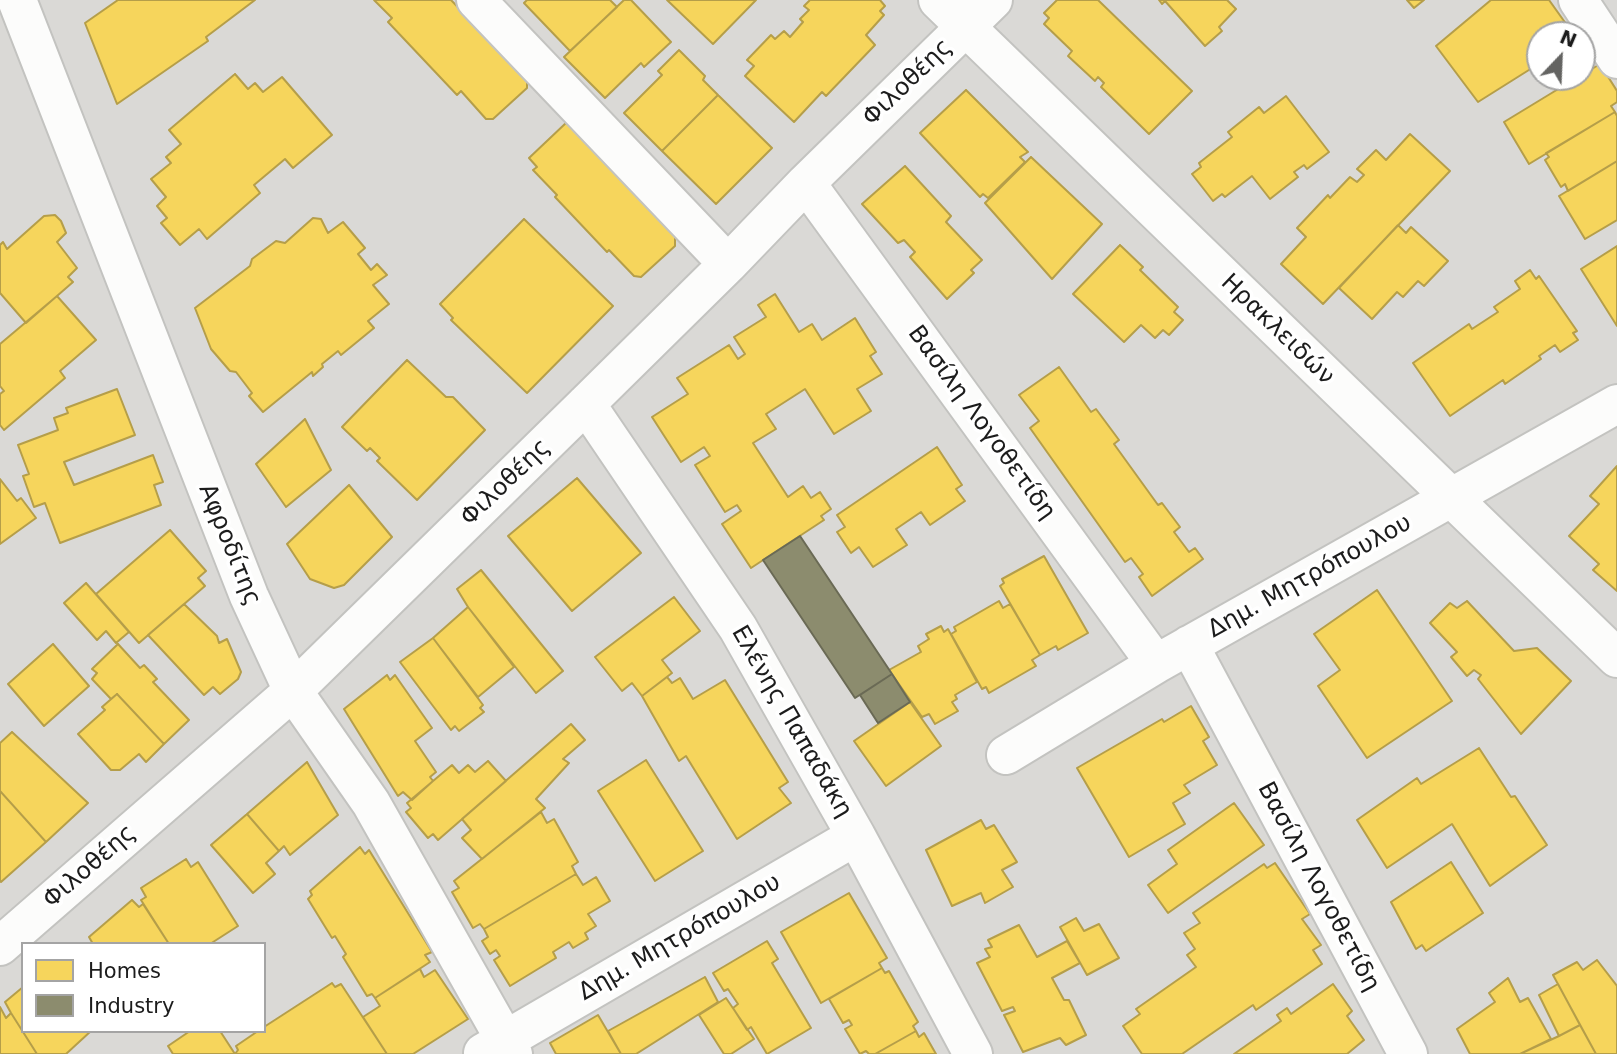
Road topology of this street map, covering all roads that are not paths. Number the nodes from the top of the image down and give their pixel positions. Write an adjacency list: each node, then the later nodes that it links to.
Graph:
1 (17, 0): 16 (street, Αφροδίτης)
2 (476, 0): 9 (street)
3 (938, 0): 6 (street, Ηρακλειδών)
4 (993, 0): 6 (street, Φιλοθέης)
5 (1578, 0): 7 (street)
6 (965, 28): 8 (street, Φιλοθέης); 12 (street, Ηρακλειδών)
7 (1617, 59)
8 (806, 183): 9 (street, Φιλοθέης); 15 (street, Βασίλη Λογοθετίδη)
9 (728, 264): 10 (street, Φιλοθέης)
10 (586, 404): 16 (street, Φιλοθέης); 18 (street, Ελένης Παπαδάκη)
11 (1617, 404): 12 (street, Δημ. Μητρόπουλου)
12 (1450, 498): 13 (street, Δημ. Μητρόπουλου); 14 (street, Ηρακλειδών)
13 (1189, 645): 15 (street, Δημ. Μητρόπουλου); 22 (street, Βασίλη Λογοθετίδη)
14 (1617, 658)
15 (1156, 664): 17 (street, Δημ. Μητρόπουλου)
16 (293, 691): 19 (street, Φιλοθέης); 20 (street, Αφροδίτης)
17 (1006, 755)
18 (856, 836): 20 (street, Δημ. Μητρόπουλου); 21 (street, Ελένης Παπαδάκη)
19 (0, 946)
20 (500, 1049)
21 (973, 1054)
22 (1408, 1054)

